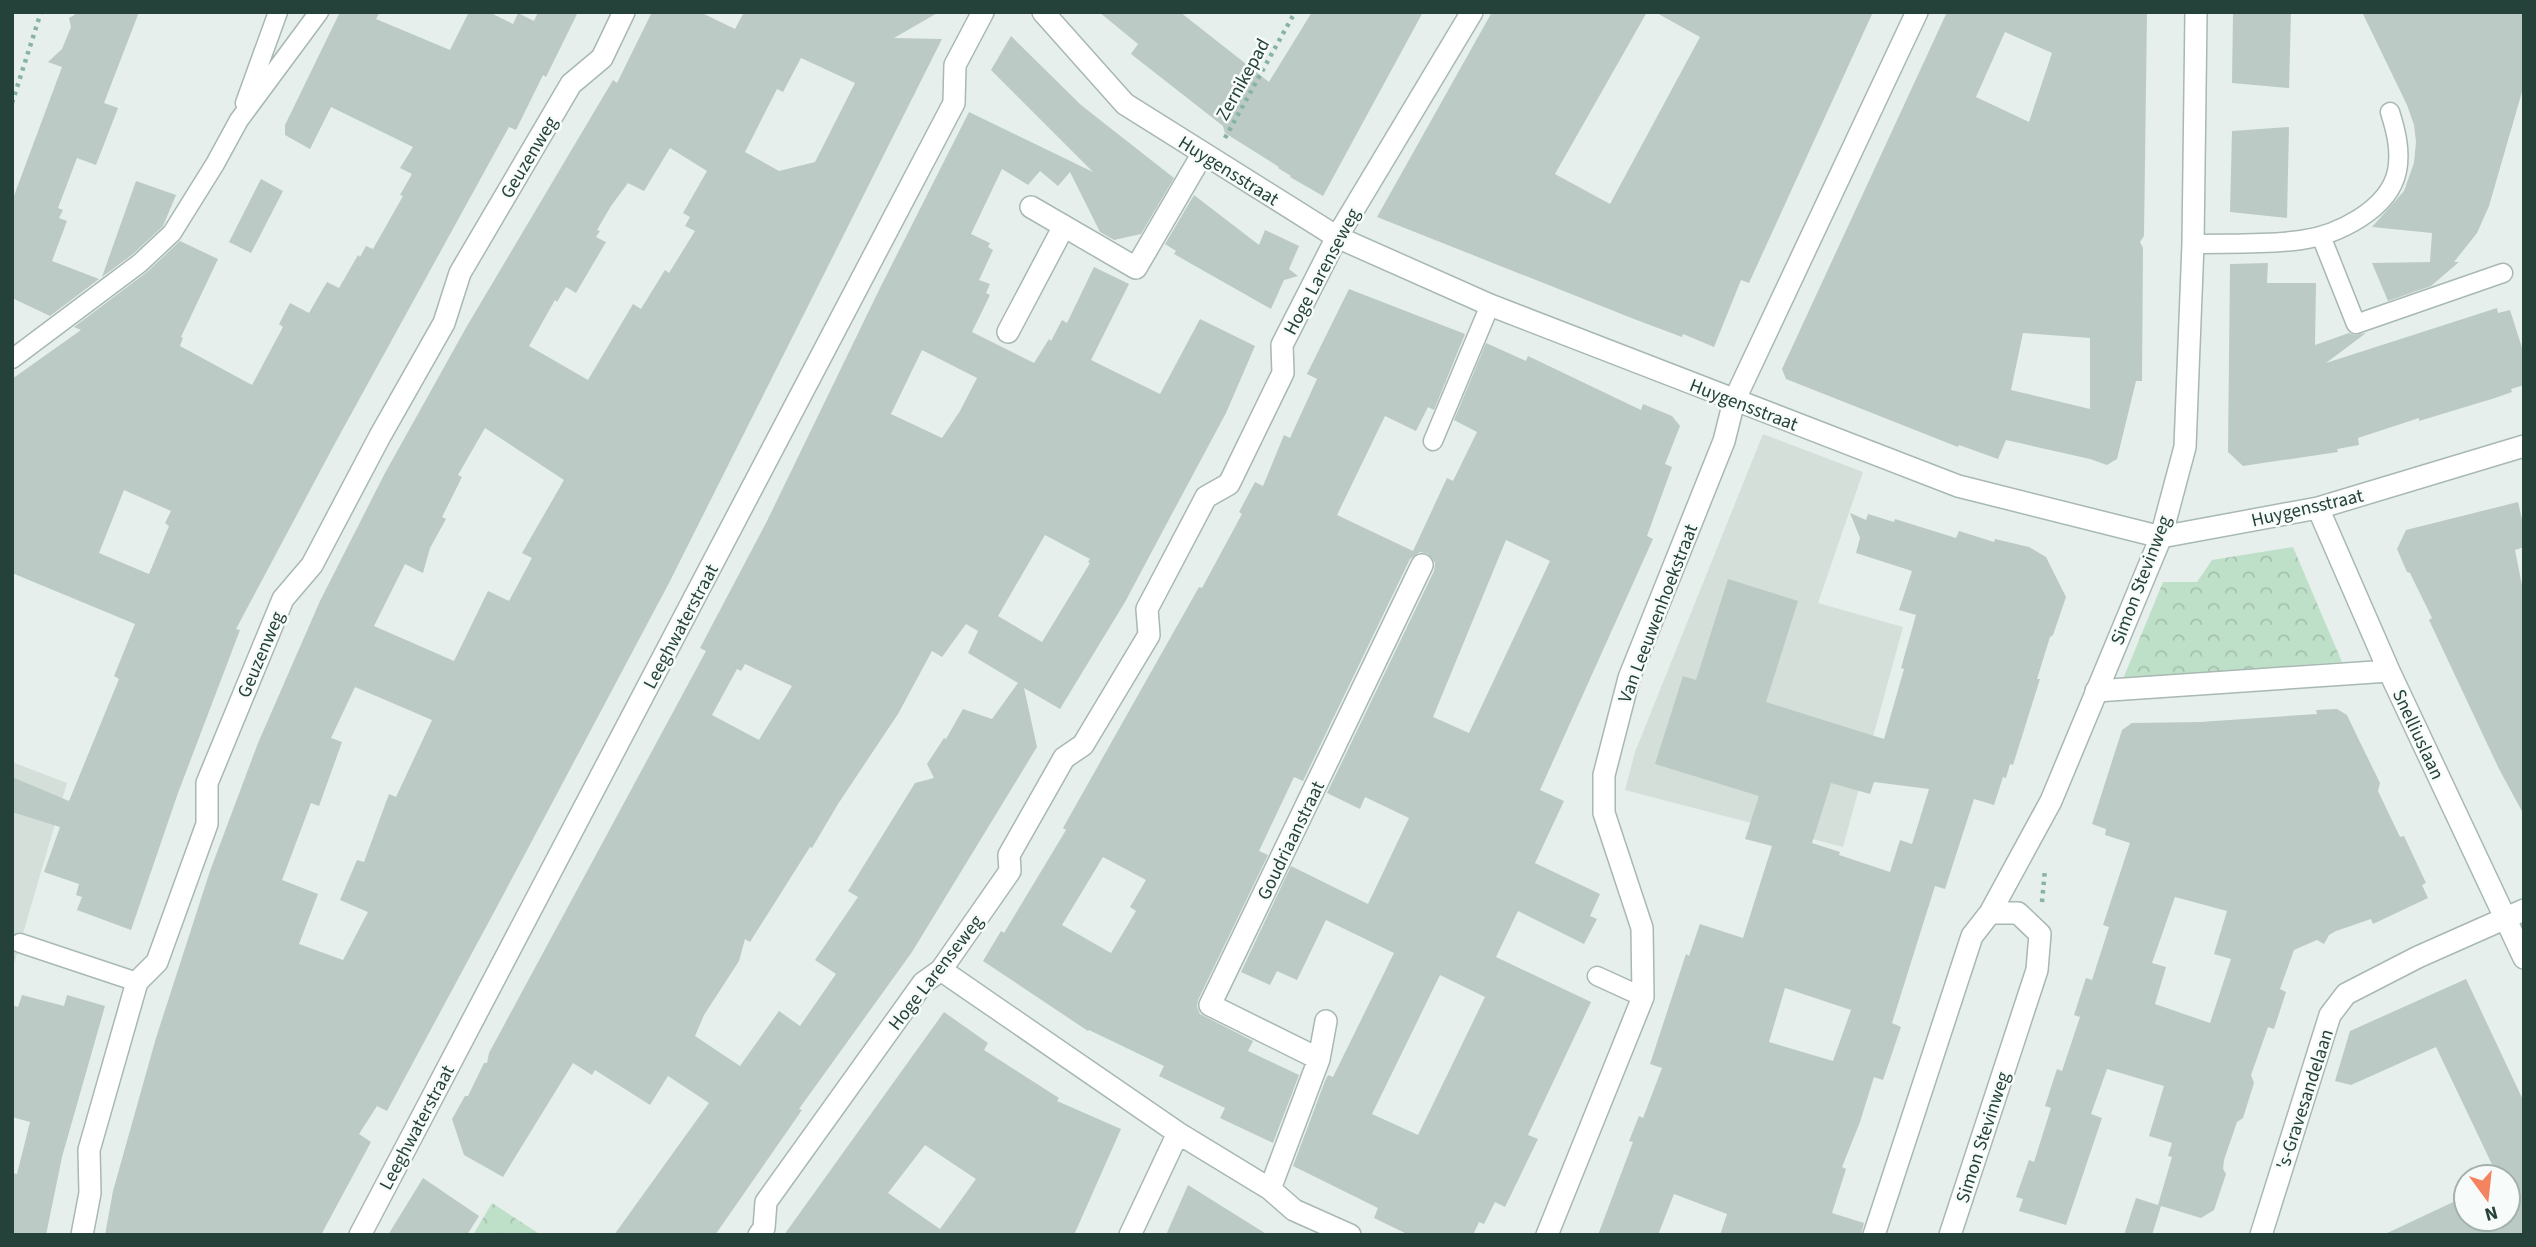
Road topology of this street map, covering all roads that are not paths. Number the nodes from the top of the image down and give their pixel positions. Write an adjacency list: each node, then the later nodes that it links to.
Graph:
1 (278, 12): 10 (lane)
2 (319, 12): 10 (lane)
3 (624, 12): 35 (street, Geuzenweg)
4 (984, 12): 42 (street, Leeghwaterstraat)
5 (1043, 12): 11 (street, Huygensstraat)
6 (1472, 12): 15 (street, Hoge Larenseweg)
7 (1917, 12): 21 (street, Van Leeuwenhoekstraat)
8 (2196, 12): 16 (street, Simon Stevinweg)
9 (2390, 112): 14 (lane)
10 (239, 120): 20 (lane)
11 (1208, 156): 13 (street); 15 (street, Huygensstraat)
12 (1031, 207): 13 (street)
13 (1064, 226): 19 (street)
14 (2321, 236): 16 (lane); 17 (lane)
15 (1337, 237): 18 (street, Huygensstraat); 33 (street, Hoge Larenseweg)
16 (2193, 244): 25 (street, Simon Stevinweg)
17 (2503, 273)
18 (1490, 305): 21 (street, Huygensstraat); 22 (lane)
19 (1008, 332)
20 (12, 359)
21 (1734, 401): 25 (street, Huygensstraat); 36 (street, Van Leeuwenhoekstraat)
22 (1433, 441)
23 (2524, 446): 24 (street, Huygensstraat)
24 (2318, 508): 25 (street, Huygensstraat); 27 (street, Snelliuslaan)
25 (2161, 537): 28 (street, Simon Stevinweg)
26 (1422, 565): 38 (street, Goudriaanstraat)
27 (2389, 671): 28 (street); 30 (street, Snelliuslaan)
28 (2096, 691): 29 (street, Simon Stevinweg)
29 (1990, 913): 47 (street, Simon Stevinweg); 48 (street, Simon Stevinweg)
30 (2515, 914): 32 (street, Snelliuslaan); 49 (street, 's-Gravesandelaan)
31 (20, 943): 35 (lane)
32 (2524, 958)
33 (942, 970): 39 (street); 43 (street, Hoge Larenseweg)
34 (1597, 976): 36 (lane)
35 (138, 982): 41 (street, Geuzenweg)
36 (1643, 997): 46 (street, Van Leeuwenhoekstraat)
37 (1326, 1021): 38 (street)
38 (1320, 1059): 40 (street)
39 (1178, 1133): 40 (street); 44 (street)
40 (1270, 1188): 45 (street)
41 (82, 1235)
42 (360, 1235)
43 (759, 1235)
44 (1130, 1235)
45 (1350, 1235)
46 (1547, 1235)
47 (1874, 1235)
48 (1950, 1235)
49 (2260, 1235)

